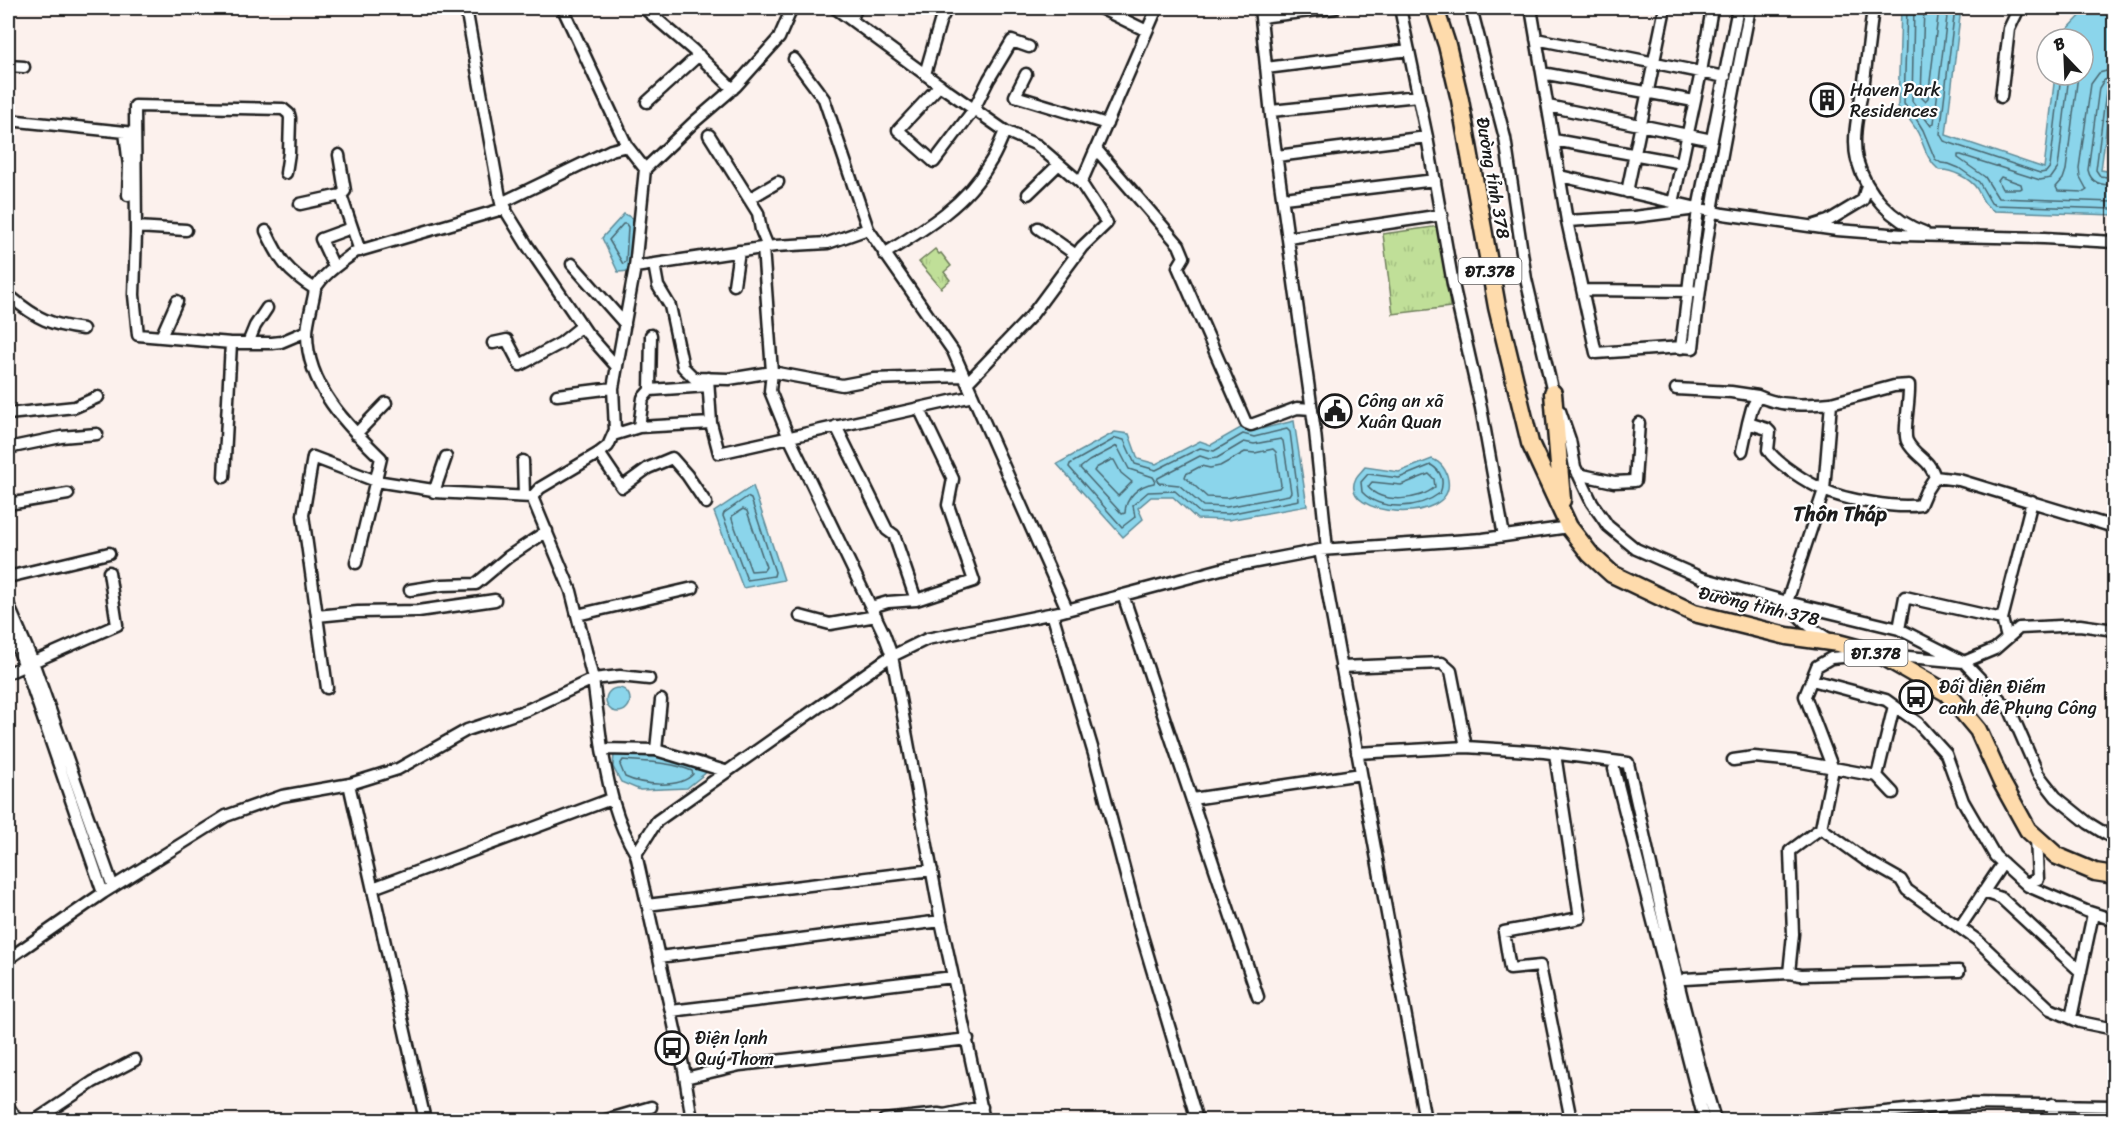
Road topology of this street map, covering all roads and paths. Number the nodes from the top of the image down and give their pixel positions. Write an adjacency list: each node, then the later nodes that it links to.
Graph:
1 (466, 8): 80 (street)
2 (644, 8): 27 (street)
3 (792, 8): 39 (street)
4 (835, 8): 22 (street)
5 (857, 8): 22 (street)
6 (947, 8): 35 (street)
7 (1100, 8): 23 (street)
8 (1157, 8): 23 (street)
9 (1335, 8): 21 (street)
10 (1400, 8): 26 (street)
11 (1435, 8): 164 (main road, Đường tỉnh 378 / ĐT.378)
12 (1470, 8): 129 (street)
13 (1531, 8): 24 (street)
14 (1665, 8): 29 (street)
15 (1712, 8): 33 (street)
16 (1737, 8): 37 (street)
17 (1750, 8): 82 (street)
18 (1873, 8): 71 (street)
19 (2019, 8): 42 (street)
20 (564, 11): 58 (street)
21 (1260, 12): 32 (street)
22 (851, 20): 35 (street)
23 (1147, 31): 49 (street)
24 (1536, 39): 29 (street); 34 (street)
25 (1029, 47): 46 (street)
26 (1409, 50): 32 (street); 41 (street)
27 (699, 55): 39 (street); 44 (street)
28 (794, 59): 89 (street)
29 (1655, 64): 33 (street); 40 (street)
30 (8, 66): 31 (street)
31 (24, 67)
32 (1266, 68): 47 (street)
33 (1701, 72): 37 (street); 43 (street)
34 (1542, 73): 40 (street); 45 (street)
35 (925, 74): 38 (street)
36 (1026, 74): 49 (street)
37 (1725, 77): 57 (street)
38 (940, 85): 46 (street); 46 (street)
39 (733, 89): 65 (street)
40 (1648, 92): 43 (street); 50 (street)
41 (1418, 96): 47 (street); 55 (street)
42 (2001, 97)
43 (1694, 101): 54 (street)
44 (647, 102)
45 (1548, 106): 50 (street); 56 (street)
46 (974, 109): 51 (street)
47 (1271, 111): 62 (street)
48 (8, 120): 52 (street)
49 (1107, 124): 59 (street)
50 (1642, 125): 54 (street); 60 (street)
51 (1005, 130): 64 (street); 98 (street)
52 (130, 133): 66 (street); 74 (street); 86 (street)
53 (709, 135): 77 (street)
54 (1688, 135): 57 (street); 63 (street)
55 (1427, 137): 62 (street); 68 (street)
56 (1554, 140): 60 (street); 67 (street)
57 (1712, 140): 81 (street)
58 (627, 146): 65 (street); 80 (street)
59 (1096, 149): 70 (street); 137 (street)
60 (1634, 154): 63 (street); 72 (street)
61 (339, 155): 75 (street)
62 (1277, 156): 76 (street)
63 (1682, 163): 78 (street)
64 (1059, 164): 70 (street); 73 (street)
65 (645, 168): 103 (street)
66 (286, 173)
67 (1560, 176): 72 (street); 84 (street)
68 (1435, 180): 76 (street); 83 (street)
69 (778, 182): 77 (street)
70 (1081, 183): 99 (street)
71 (1867, 185): 85 (street); 92 (street)
72 (1627, 192): 78 (street)
73 (1028, 194)
74 (128, 195)
75 (340, 195): 79 (street); 87 (street)
76 (1284, 198): 93 (street)
77 (749, 199): 95 (street)
78 (1673, 203): 81 (street)
79 (300, 204)
80 (504, 205): 96 (street); 113 (street)
81 (1698, 209): 82 (street); 84 (street); 107 (street)
82 (1712, 211): 85 (street); 108 (street)
83 (1442, 215): 93 (street); 167 (street)
84 (1567, 221): 106 (street)
85 (1809, 226): 92 (street)
86 (136, 228): 90 (street); 117 (street)
87 (351, 228): 96 (street); 102 (street)
88 (1038, 228): 99 (street)
89 (868, 229): 95 (street); 98 (street)
90 (186, 230)
91 (266, 231): 105 (street)
92 (1938, 236): 94 (street)
93 (1288, 238): 137 (street)
94 (2115, 242)
95 (765, 247): 97 (street); 123 (street)
96 (360, 251): 102 (street)
97 (739, 251): 101 (street); 104 (street)
98 (884, 254): 124 (street)
99 (1076, 255): 124 (street)
100 (572, 264): 112 (street)
101 (654, 264): 103 (street); 125 (street)
102 (334, 267): 105 (street)
103 (635, 267): 112 (street)
104 (734, 285)
105 (315, 289): 115 (street)
106 (1583, 290): 107 (street); 121 (street)
107 (1686, 291): 108 (street); 121 (street)
108 (1699, 291): 121 (street)
109 (12, 298): 114 (street)
110 (177, 301): 117 (street)
111 (267, 308): 119 (street)
112 (625, 324): 122 (street)
113 (582, 326): 120 (street); 122 (street)
114 (83, 328)
115 (307, 331): 119 (street); 145 (street)
116 (651, 335): 128 (street)
117 (161, 337): 118 (street)
118 (231, 343): 119 (street); 154 (street)
119 (248, 343)
120 (493, 343)
121 (1681, 348)
122 (617, 367): 126 (street)
123 (772, 372): 124 (street); 125 (street); 147 (street)
124 (965, 379): 131 (street)
125 (708, 382): 128 (street); 139 (street)
126 (613, 388): 130 (street); 146 (street)
127 (1676, 389): 132 (street)
128 (650, 390): 143 (street)
129 (1553, 393): 153 (street); 164 (main road)
130 (557, 395)
131 (973, 396): 136 (street); 180 (street)
132 (1758, 396): 135 (street); 141 (street)
133 (98, 397): 138 (street)
134 (386, 403): 145 (street)
135 (1831, 403): 155 (street); 157 (street)
136 (919, 408): 142 (street); 177 (street)
137 (1312, 409): 168 (street)
138 (8, 414)
139 (711, 423): 143 (street); 147 (street)
140 (1639, 423): 153 (street)
141 (1748, 423): 149 (street); 157 (street)
142 (836, 426): 147 (street); 177 (street)
143 (639, 427): 146 (street)
144 (97, 434): 148 (street)
145 (356, 434): 156 (street)
146 (613, 435): 150 (street)
147 (789, 436): 181 (street)
148 (8, 448)
149 (1742, 451)
150 (599, 453): 160 (street); 162 (street)
151 (446, 457): 158 (street)
152 (523, 461): 160 (street)
153 (1578, 474): 178 (street)
154 (224, 477)
155 (1935, 477): 157 (street); 161 (street)
156 (376, 481): 158 (street); 170 (street); 184 (street)
157 (1824, 490): 178 (street)
158 (434, 492): 160 (street)
159 (68, 494): 163 (street)
160 (528, 496): 166 (street)
161 (2032, 501): 165 (street); 186 (street)
162 (706, 503)
163 (8, 504)
164 (1566, 520): 167 (street); 191 (main road, Đường tỉnh 378 / ĐT.378)
165 (2115, 527)
166 (547, 531): 174 (street); 183 (street)
167 (1504, 536): 168 (street)
168 (1323, 550): 175 (street); 196 (street)
169 (109, 553): 172 (street)
170 (356, 563)
171 (109, 572): 195 (street)
172 (8, 577)
173 (693, 588): 183 (street)
174 (410, 590)
175 (1123, 595): 180 (street); 218 (street)
176 (495, 600): 184 (street)
177 (916, 600): 181 (street)
178 (1787, 602): 188 (street); 191 (street)
179 (8, 604): 195 (street)
180 (1067, 609): 182 (street)
181 (874, 612): 185 (street); 193 (street)
182 (1052, 613): 193 (street); 263 (street)
183 (577, 615): 198 (street)
184 (317, 616): 201 (street)
185 (800, 616)
186 (2001, 619): 188 (street); 190 (street)
187 (8, 624): 195 (street)
188 (1899, 629): 194 (street)
189 (2115, 630): 190 (street)
190 (2007, 638): 194 (street)
191 (1838, 644): 192 (main road, Đường tỉnh 378 / ĐT.378)
192 (1879, 654): 194 (street); 200 (street); 220 (main road, Đường tỉnh 378 / ĐT.378)
193 (892, 656): 212 (street); 224 (street)
194 (1964, 662): 221 (street)
195 (29, 664): 197 (street); 229 (street)
196 (1341, 667): 204 (street); 207 (street)
197 (8, 673)
198 (593, 679): 199 (street); 205 (street); 215 (street)
199 (649, 679)
200 (1812, 680): 203 (street); 211 (street)
201 (327, 688)
202 (661, 700): 206 (street)
203 (1894, 706): 214 (street); 223 (street)
204 (1466, 747): 207 (street); 208 (street)
205 (602, 749): 206 (street); 217 (street)
206 (656, 750): 212 (street)
207 (1357, 753): 213 (street)
208 (1555, 754): 265 (street); 267 (street)
209 (1733, 760): 211 (street)
210 (1614, 769): 266 (street)
211 (1833, 769): 214 (street); 219 (street)
212 (725, 771): 222 (street)
213 (1361, 774): 218 (street); 264 (street)
214 (1877, 776): 216 (street)
215 (349, 784): 228 (street); 229 (street)
216 (1893, 793)
217 (611, 799): 222 (street); 228 (street)
218 (1192, 799): 244 (street)
219 (1821, 828): 236 (street); 241 (street)
220 (2036, 838): 225 (main road, Đường tỉnh 378 / ĐT.378); 226 (street)
221 (2115, 839)
222 (636, 854): 232 (street)
223 (2003, 863): 227 (street); 230 (street)
224 (932, 870): 232 (street); 235 (street)
225 (2115, 875)
226 (2038, 879): 227 (street); 231 (street)
227 (2026, 884): 231 (street)
228 (372, 888): 258 (street)
229 (108, 890): 238 (street)
230 (1983, 892): 236 (street); 240 (street)
231 (2041, 892): 233 (street)
232 (647, 905): 237 (street)
233 (2093, 914): 234 (street); 240 (street)
234 (2115, 920)
235 (941, 921): 237 (street); 242 (street)
236 (1959, 927): 246 (street)
237 (659, 957): 245 (street)
238 (8, 959)
239 (1959, 971): 241 (street)
240 (2081, 972): 246 (street)
241 (1789, 974): 243 (street)
242 (953, 976): 245 (street); 248 (street)
243 (1685, 979)
244 (1258, 997)
245 (671, 1011): 250 (street)
246 (2071, 1018): 247 (street)
247 (2115, 1029)
248 (968, 1039): 250 (street); 254 (street)
249 (135, 1060): 257 (street)
250 (685, 1078): 260 (street)
251 (2054, 1104): 252 (street); 268 (street); 269 (street)
252 (2115, 1106)
253 (651, 1107): 259 (street)
254 (982, 1107): 261 (street); 262 (street)
255 (8, 1109): 256 (street)
256 (15, 1120)
257 (36, 1120)
258 (425, 1120)
259 (606, 1120)
260 (692, 1120)
261 (884, 1120)
262 (984, 1120)
263 (1197, 1120)
264 (1425, 1120)
265 (1571, 1120)
266 (1704, 1120)
267 (1715, 1120)
268 (1802, 1120)
269 (2053, 1120)

